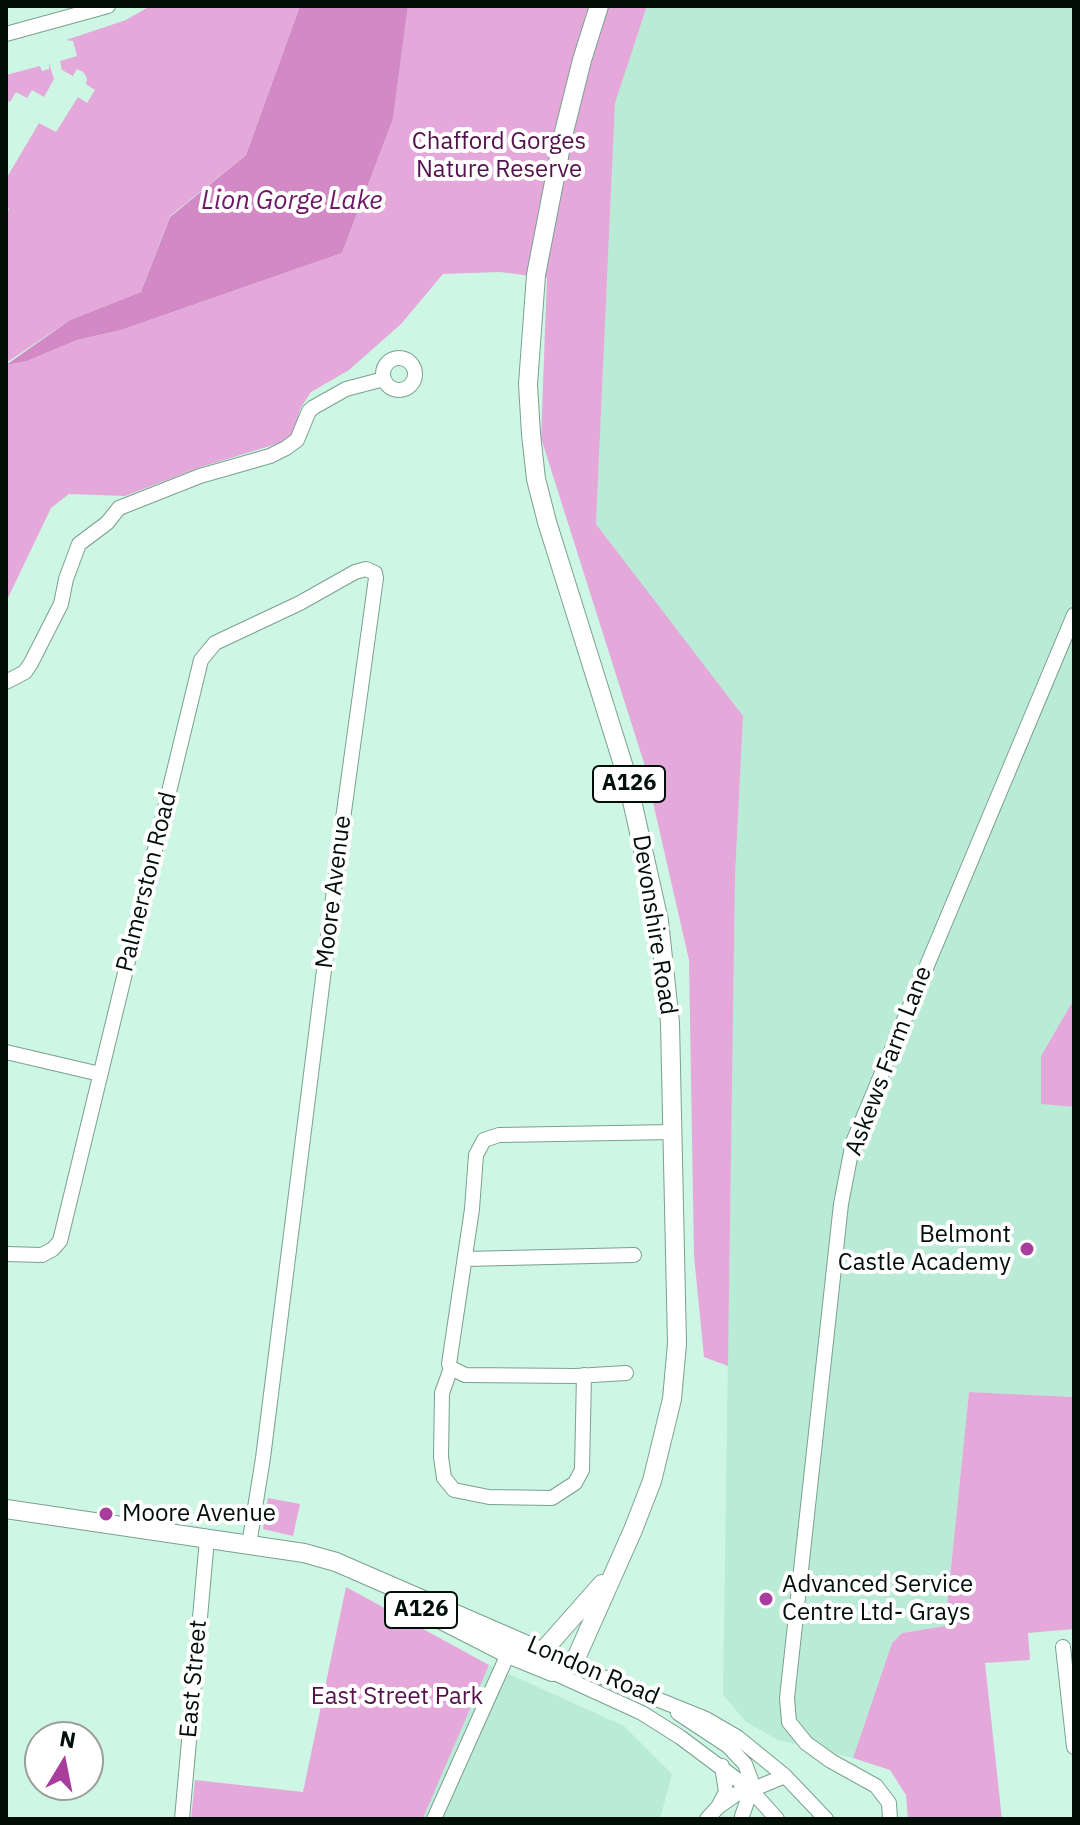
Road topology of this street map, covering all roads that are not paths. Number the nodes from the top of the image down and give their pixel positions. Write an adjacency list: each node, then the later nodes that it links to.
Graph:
1 (108, 6): 3 (street)
2 (599, 6): 10 (main road, Devonshire Road / A126)
3 (6, 33)
4 (384, 379): 7 (street)
5 (375, 573): 9 (street, Palmerston Road); 19 (street, Moore Avenue)
6 (1074, 615): 41 (street, Askews Farm Lane)
7 (6, 682)
8 (6, 1052): 9 (street)
9 (100, 1074): 11 (street, Palmerston Road)
10 (673, 1132): 13 (street); 21 (main road, Devonshire Road / A126)
11 (6, 1254)
12 (634, 1255): 13 (street)
13 (465, 1259): 14 (street)
14 (451, 1368): 16 (street); 16 (street)
15 (626, 1373): 16 (street)
16 (584, 1375)
17 (6, 1509): 18 (main road, London Road / A126)
18 (207, 1539): 19 (main road, London Road / A126); 36 (street, East Street)
19 (249, 1545): 20 (main road, London Road / A126)
20 (336, 1562): 22 (main road, London Road / A126); 25 (main road, London Road / A126)
21 (614, 1569): 24 (main road, Devonshire Road / A126); 26 (main road, Devonshire Road / A126)
22 (503, 1633): 24 (main road, London Road / A126); 25 (main road)
23 (1063, 1647): 29 (street)
24 (542, 1652): 25 (main road, A126); 26 (main road, London Road / A126); 27 (main road)
25 (508, 1654): 27 (main road, London Road / A126); 37 (street)
26 (573, 1665): 27 (main road); 28 (street, London Road)
27 (552, 1672): 30 (street, London Road)
28 (659, 1699): 31 (street, London Road); 32 (street)
29 (1074, 1747)
30 (722, 1766): 32 (street, London Road); 33 (street)
31 (785, 1776): 32 (street); 40 (street, London Road)
32 (751, 1790): 33 (street); 34 (street, London Road); 35 (street)
33 (718, 1807): 38 (street)
34 (766, 1807): 35 (street); 39 (street, London Road)
35 (740, 1817)
36 (182, 1819)
37 (434, 1819)
38 (707, 1819)
39 (777, 1819)
40 (826, 1819)
41 (890, 1819)

